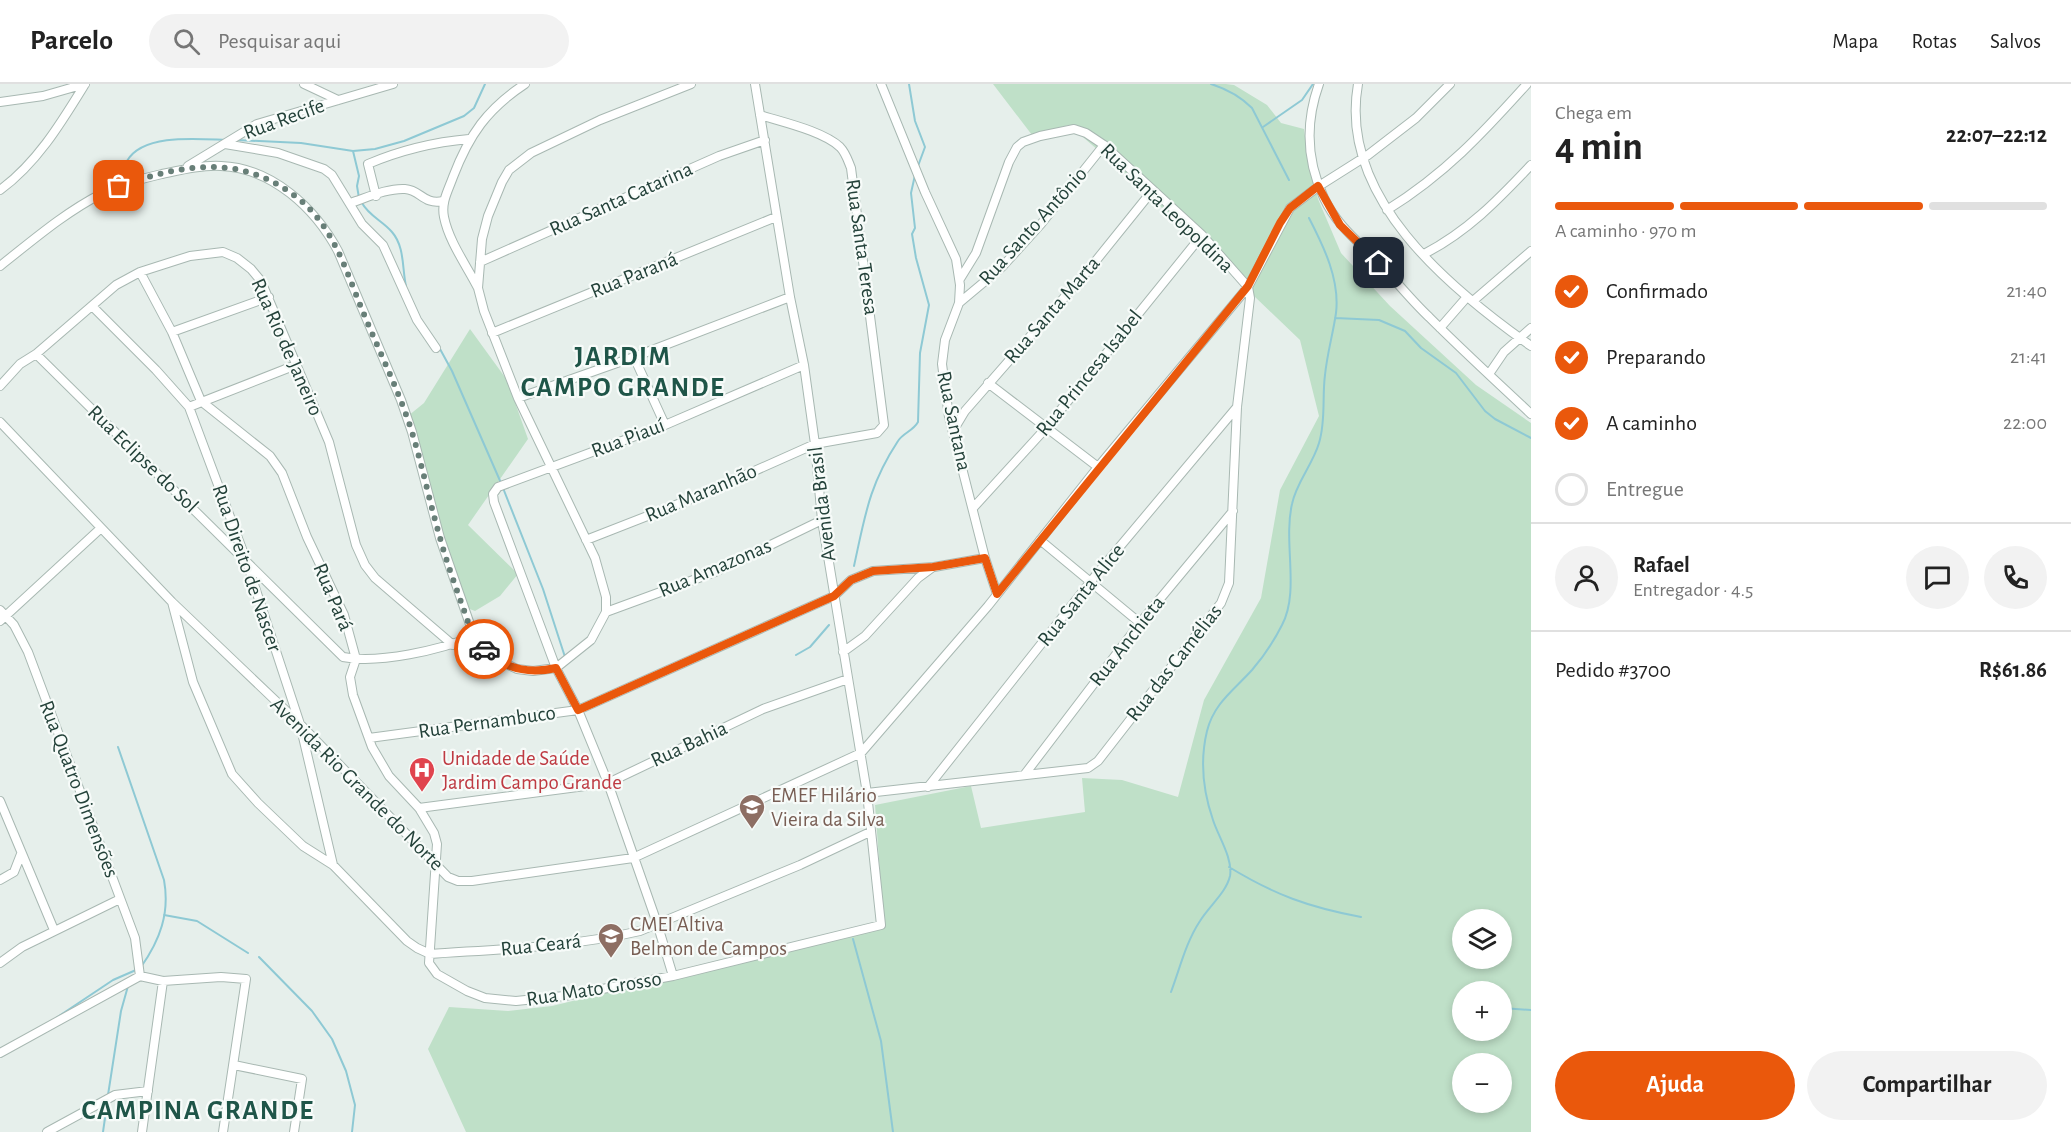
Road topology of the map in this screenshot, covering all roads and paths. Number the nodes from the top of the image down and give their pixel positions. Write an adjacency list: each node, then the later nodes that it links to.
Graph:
1 (85, 84): 13 (street); 23 (street)
2 (304, 84): 12 (street)
3 (393, 84): 12 (street, Rua Recife)
4 (525, 84): 15 (street)
5 (691, 84): 33 (street)
6 (754, 84): 14 (street, Avenida Brasil)
7 (881, 84): 36 (street, Rua Santana)
8 (1319, 84): 22 (street)
9 (1358, 84): 19 (street)
10 (1450, 84): 19 (street, Avenida Rio Grande do Norte)
11 (1527, 84): 28 (street)
12 (338, 100): 17 (street, Rua Recife)
13 (0, 102)
14 (760, 115): 16 (street, Avenida Brasil); 67 (street, Rua Santa Teresa)
15 (469, 139): 25 (street); 26 (street)
16 (765, 140): 29 (street, Avenida Brasil); 33 (street, Rua Santa Catarina)
17 (225, 144): 21 (street, Rua Recife); 27 (street)
18 (1104, 145): 24 (street, Rua Santa Leopoldina); 36 (street, Rua Santa Leopoldina); 42 (street, Rua Santo Antônio)
19 (1362, 159): 22 (street, Avenida Rio Grande do Norte); 28 (street)
20 (1531, 165): 32 (street)
21 (183, 169): 34 (street); 88 (street)
22 (1318, 186): 37 (street, Avenida Rio Grande do Norte); 44 (street)
23 (0, 190)
24 (1152, 191): 30 (street, Rua Santa Leopoldina); 56 (street, Rua Santa Marta)
25 (376, 196): 26 (street); 27 (street)
26 (444, 201): 38 (street)
27 (350, 203): 50 (street)
28 (1387, 210): 32 (street)
29 (776, 217): 40 (street, Avenida Brasil); 47 (street, Rua Paraná)
30 (1202, 235): 37 (street, Rua Santa Leopoldina); 65 (street, Rua Princesa Isabel)
31 (1531, 251): 41 (street)
32 (1424, 254): 41 (street)
33 (480, 262): 38 (street)
34 (0, 266)
35 (140, 272): 39 (street, Rua Rio de Janeiro); 43 (street, Rua Rio de Janeiro); 46 (street, Rua Pará)
36 (960, 279): 42 (street, Rua Santana)
37 (1248, 286): 61 (street, Rua das Camélias); 70 (street, Avenida Rio Grande do Norte)
38 (478, 288): 47 (street)
39 (269, 297): 46 (street); 53 (street, Rua Rio de Janeiro)
40 (790, 297): 52 (street); 54 (street, Avenida Brasil)
41 (1470, 299): 44 (street); 48 (street)
42 (959, 303): 66 (street, Rua Santana)
43 (92, 306): 51 (street, Rua Rio de Janeiro); 60 (street, Rua Direito de Nascer)
44 (1440, 328): 55 (street)
45 (1531, 328): 48 (street)
46 (172, 332): 59 (street, Rua Pará)
47 (492, 333): 58 (street)
48 (1519, 338): 49 (street); 55 (street)
49 (1531, 346)
50 (436, 348)
51 (36, 354): 57 (street, Rua Rio de Janeiro); 77 (street, Rua Eclipse do Sol)
52 (633, 357): 58 (street); 64 (street)
53 (296, 365): 59 (street); 89 (street, Rua Rio de Janeiro)
54 (804, 366): 64 (street, Rua Piauí); 68 (street, Avenida Brasil)
55 (1488, 374): 62 (street)
56 (988, 384): 65 (street); 66 (street, Rua Santa Marta)
57 (0, 386)
58 (518, 398): 69 (street)
59 (201, 401): 60 (street); 91 (street, Rua Pará)
60 (189, 406): 77 (street, Rua Direito de Nascer)
61 (1237, 407): 72 (street, Rua das Camélias); 80 (street, Rua Santa Alice)
62 (1531, 414)
63 (0, 422): 74 (street, Avenida Rio Grande do Norte)
64 (665, 424): 69 (street, Rua Piauí)
65 (1046, 428): 70 (street); 71 (street, Rua Princesa Isabel)
66 (953, 431): 71 (street, Rua Santana)
67 (877, 433): 68 (street, Rua Maranhão)
68 (815, 444): 73 (street, Avenida Brasil); 75 (street, Rua Maranhão)
69 (551, 467): 75 (street); 92 (street, Rua Piauí)
70 (1098, 467): 76 (street, Avenida Rio Grande do Norte)
71 (973, 508): 78 (street, Rua Santana)
72 (1233, 511): 87 (street, Rua Anchieta); 98 (street, Rua das Camélias)
73 (822, 520): 82 (street, Avenida Brasil); 85 (street, Rua Amazonas)
74 (101, 528): 83 (street, Avenida Rio Grande do Norte); 86 (street)
75 (586, 540): 85 (street)
76 (1040, 540): 80 (street); 81 (street, Avenida Rio Grande do Norte)
77 (244, 557): 91 (street, Rua Eclipse do Sol); 95 (street, Rua Direito de Nascer)
78 (985, 558): 79 (street, Rua Pernambuco); 81 (street, Rua Santana)
79 (933, 567): 82 (street, Rua Pernambuco); 90 (street)
80 (1091, 582): 87 (street); 100 (street, Rua Santa Alice)
81 (997, 594): 97 (street, Avenida Rio Grande do Norte)
82 (834, 596): 90 (street, Avenida Brasil); 94 (street, Rua Pernambuco)
83 (172, 602): 95 (street, Avenida Rio Grande do Norte); 107 (street)
84 (0, 610): 86 (street, Rua Quatro Dimensões)
85 (606, 612): 92 (street)
86 (4, 619): 110 (street, Rua Quatro Dimensões)
87 (1140, 623): 98 (street, Rua Anchieta)
88 (474, 636): 89 (street); 92 (street)
89 (453, 645): 91 (street)
90 (843, 652): 93 (street, Avenida Brasil)
91 (356, 659): 96 (street, Rua Pará)
92 (556, 668): 94 (street)
93 (848, 679): 97 (street, Avenida Brasil); 99 (street, Rua Bahia)
94 (578, 710): 96 (street, Rua Pernambuco); 99 (street)
95 (300, 724): 107 (street, Rua Direito de Nascer); 108 (street, Avenida Rio Grande do Norte)
96 (369, 738): 103 (street, Rua Pará)
97 (861, 753): 101 (street, Avenida Brasil); 106 (street, Avenida Rio Grande do Norte)
98 (1025, 774): 100 (street, Rua das Camélias)
99 (608, 783): 103 (street, Rua Bahia); 106 (street)
100 (928, 787): 101 (street, Rua das Camélias)
101 (867, 794): 104 (street, Avenida Brasil)
102 (0, 801): 105 (street)
103 (419, 808): 108 (street, Rua Pará)
104 (870, 832): 111 (street, Rua Ceará); 112 (street, Avenida Brasil)
105 (21, 854): 109 (street); 113 (street)
106 (633, 858): 108 (street, Avenida Rio Grande do Norte); 111 (street)
107 (333, 865): 114 (street)
108 (437, 867): 114 (street, Rua Pará)
109 (0, 880)
110 (120, 899): 113 (street); 116 (street, Rua Quatro Dimensões)
111 (657, 923): 114 (street, Rua Ceará); 117 (street)
112 (881, 925): 117 (street, Rua Mato Grosso)
113 (54, 930): 115 (street)
114 (430, 954): 117 (street, Rua Mato Grosso)
115 (0, 963)
116 (140, 976): 118 (street); 119 (street)
117 (673, 976)
118 (163, 981): 120 (street); 121 (street)
119 (0, 1053)
120 (234, 1065): 124 (street); 125 (street)
121 (148, 1091): 122 (street); 123 (street)
122 (47, 1132)
123 (142, 1132)
124 (223, 1132)
125 (294, 1132)

